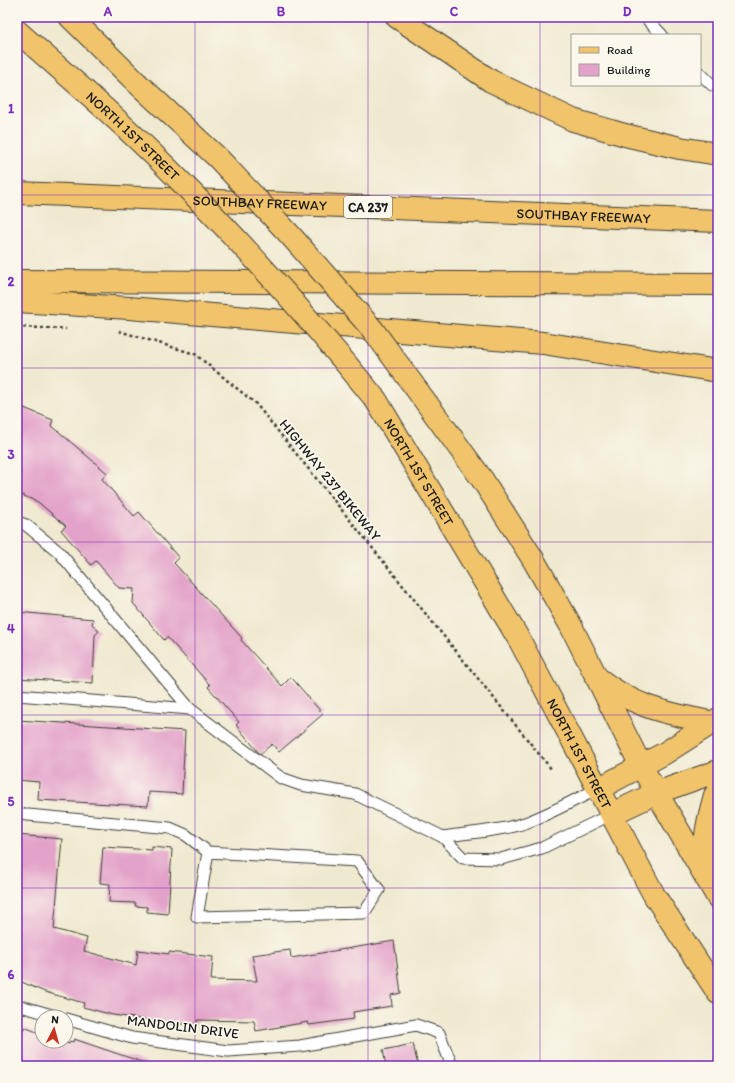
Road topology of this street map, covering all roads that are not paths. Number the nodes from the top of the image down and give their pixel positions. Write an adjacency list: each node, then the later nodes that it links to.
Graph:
1 (70, 17): 16 (main road, bridge)
2 (397, 17): 8 (main road)
3 (645, 17): 5 (lane)
4 (17, 31): 22 (main road, NORTH 1ST STREET, bridge)
5 (661, 34)
6 (701, 74): 7 (lane)
7 (718, 86)
8 (718, 154)
9 (17, 193): 10 (main road, SOUTHBAY FREEWAY / CA 237)
10 (718, 221)
11 (17, 281): 12 (main road)
12 (718, 284)
13 (17, 301): 14 (main road)
14 (718, 371)
15 (17, 522): 18 (lane)
16 (596, 677): 19 (main road); 20 (main road)
17 (17, 695): 18 (lane)
18 (190, 709): 27 (lane)
19 (715, 721): 20 (main road)
20 (641, 766): 22 (main road); 24 (main road)
21 (718, 771): 24 (main road)
22 (598, 789): 26 (main road, NORTH 1ST STREET); 27 (lane)
23 (718, 790): 29 (main road)
24 (656, 793): 26 (main road); 29 (main road)
25 (17, 814): 28 (lane)
26 (612, 814): 27 (lane); 31 (main road, NORTH 1ST STREET)
27 (443, 837)
28 (208, 852): 28 (lane)
29 (707, 879): 30 (main road)
30 (718, 898)
31 (718, 993)
32 (17, 1005): 33 (lane)
33 (34, 1010)
34 (74, 1021): 35 (lane, MANDOLIN DRIVE)
35 (452, 1066)

